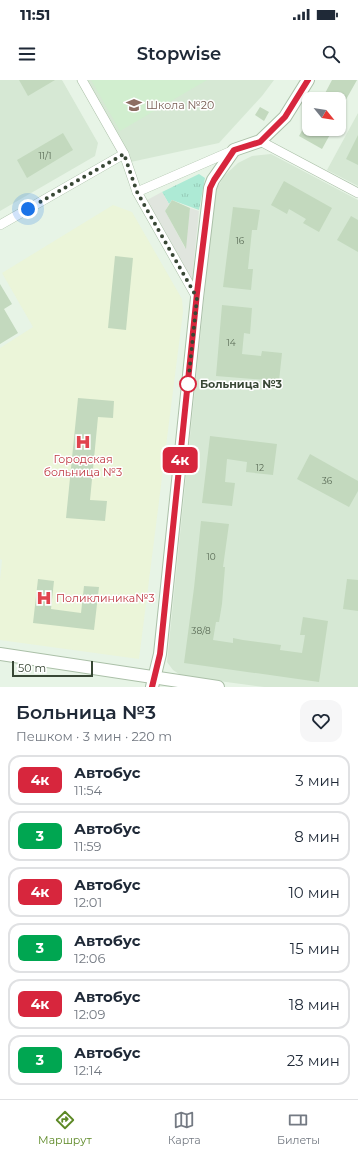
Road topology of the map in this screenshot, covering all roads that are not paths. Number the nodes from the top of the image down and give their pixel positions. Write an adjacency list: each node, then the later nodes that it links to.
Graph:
1 (82, 80): 5 (street)
2 (308, 80): 3 (street)
3 (260, 142): 4 (street); 7 (street)
4 (234, 150): 6 (street); 9 (street)
5 (124, 154): 6 (street); 8 (street)
6 (137, 192): 9 (street)
7 (358, 193)
8 (0, 225)
9 (197, 298): 11 (street)
10 (0, 654): 11 (street)
11 (154, 682): 12 (street)
12 (218, 687)

